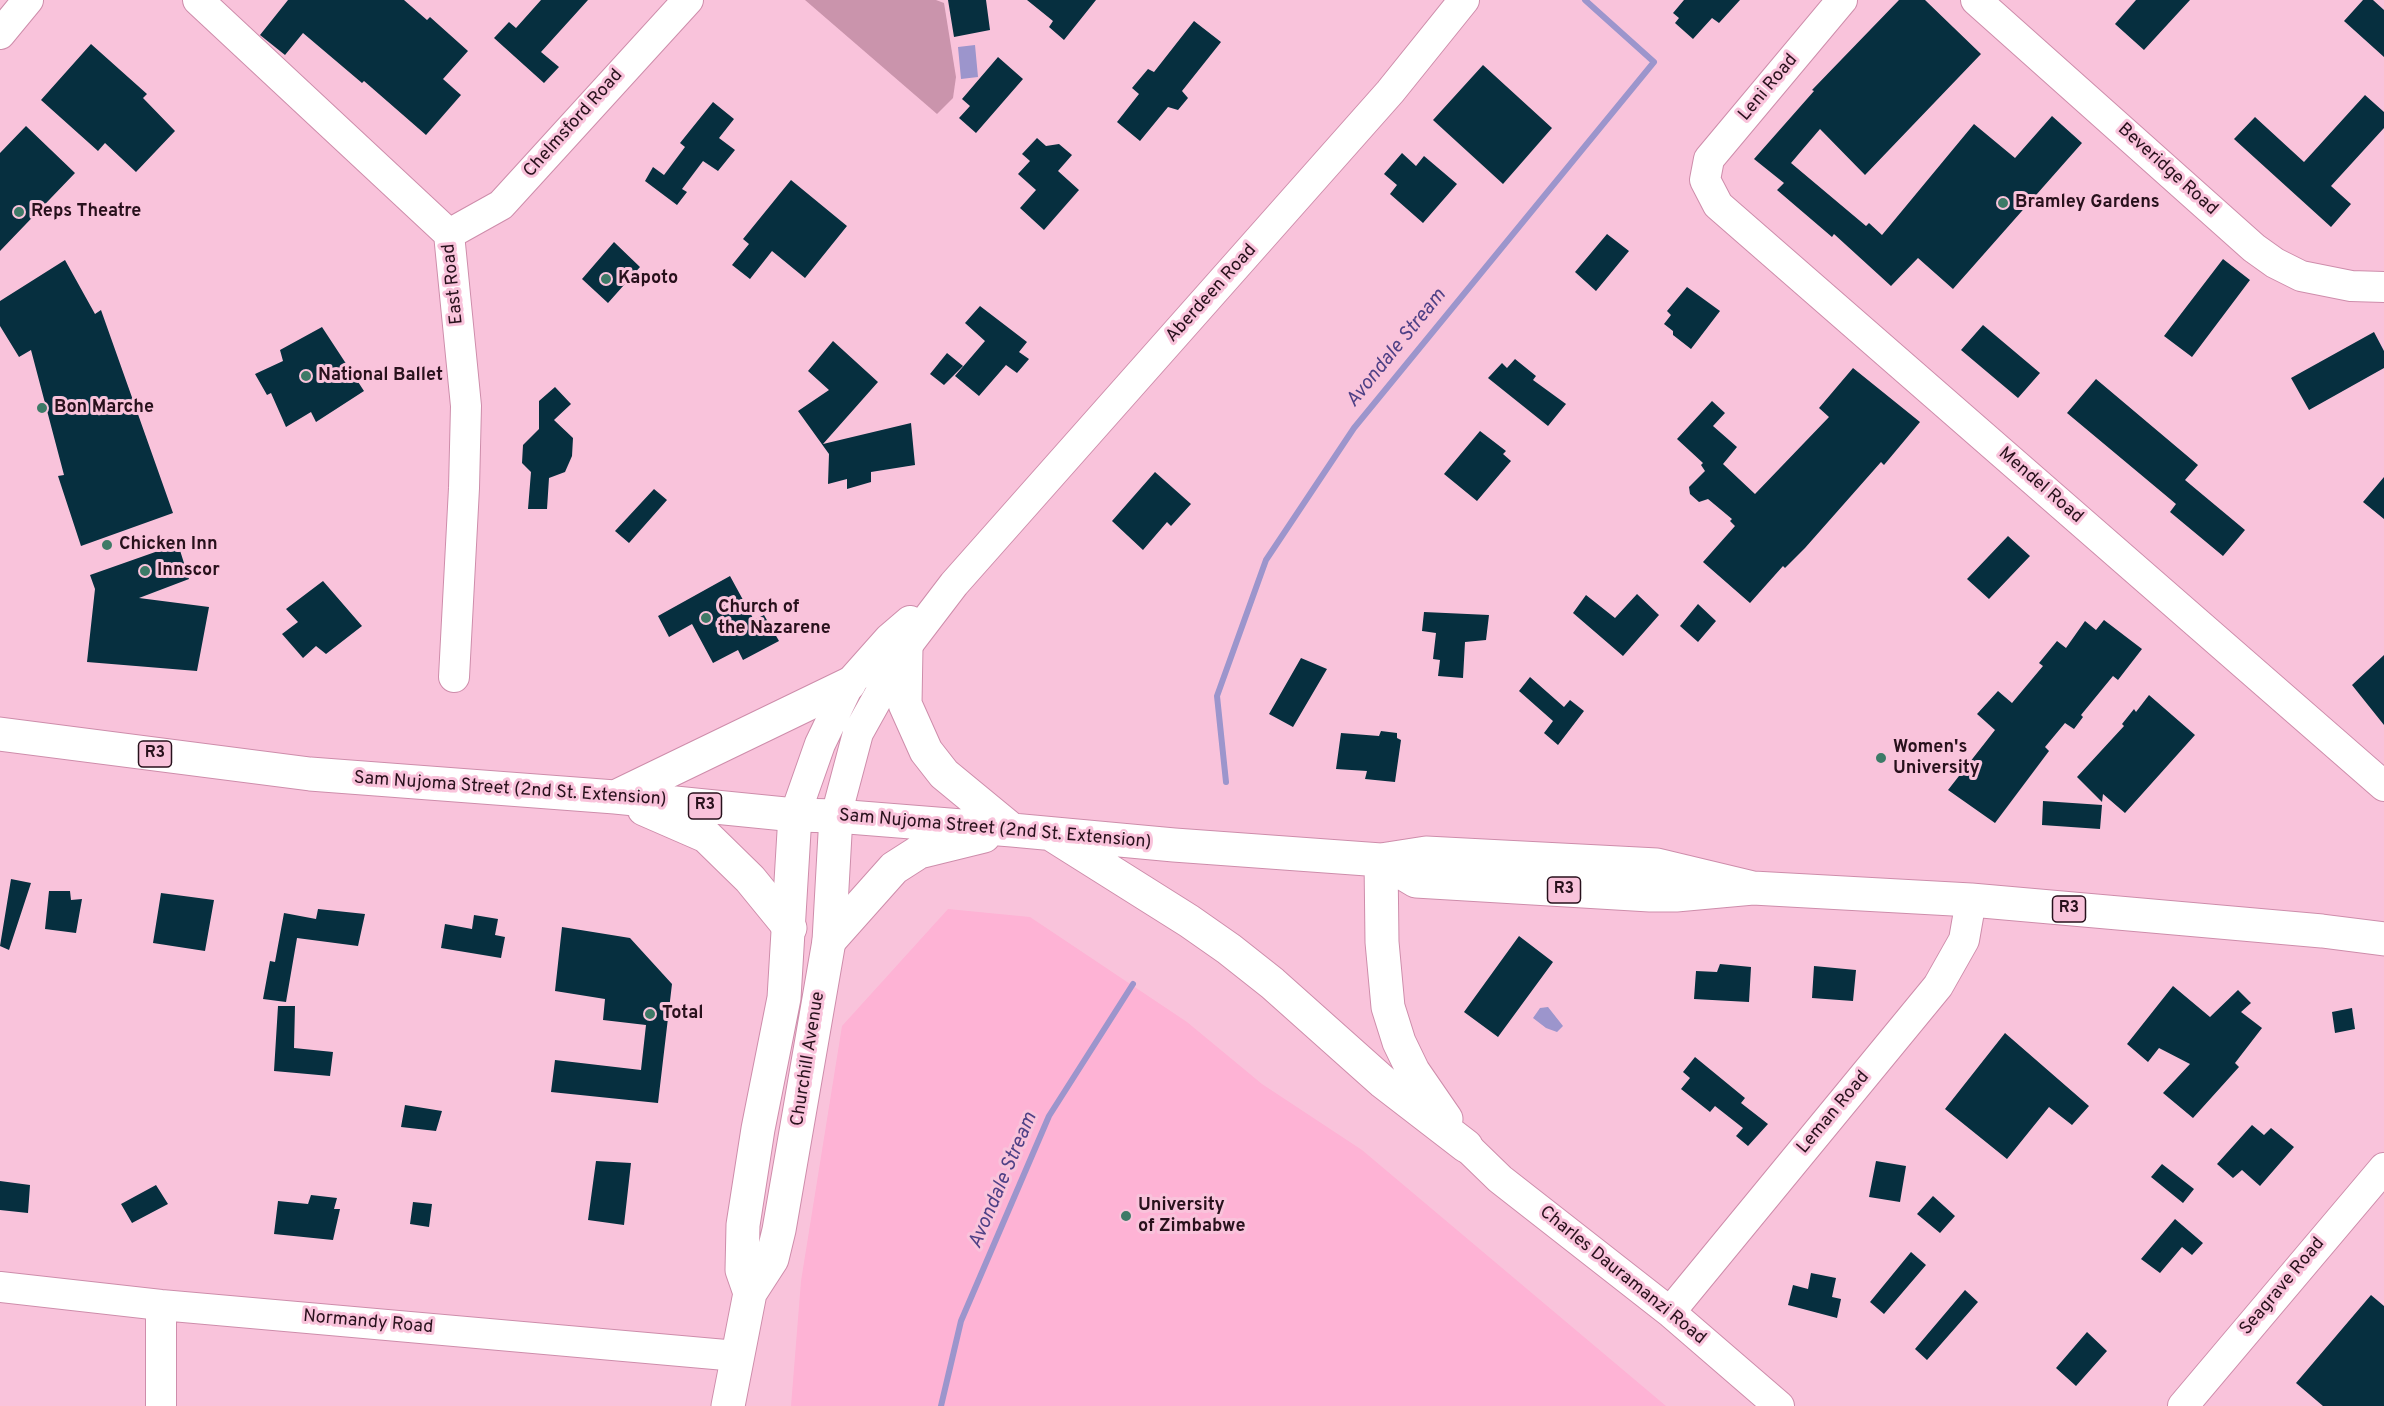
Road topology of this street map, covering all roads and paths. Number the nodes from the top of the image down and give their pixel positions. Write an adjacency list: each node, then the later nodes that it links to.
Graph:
1 (28, 0): 7 (street)
2 (198, 0): 9 (street, East Road)
3 (688, 0): 9 (street, Chelmsford Road)
4 (1464, 0): 11 (street, Aberdeen Road)
5 (1842, 0): 8 (street, Leni Road)
6 (1976, 0): 10 (street, Beveridge Road)
7 (0, 34)
8 (1705, 180): 16 (street, Mendel Road)
9 (449, 234): 13 (street, East Road)
10 (2384, 287)
11 (954, 584): 12 (street, Aberdeen Road); 14 (street, Aberdeen Road)
12 (906, 647): 19 (street, Aberdeen Road); 20 (main road)
13 (454, 677)
14 (849, 684): 17 (main road); 18 (street, Aberdeen Road)
15 (0, 734): 17 (main road, Sam Nujoma Street (2nd St. Extension) / R3)
16 (2384, 786)
17 (615, 796): 18 (main road, Sam Nujoma Street (2nd St. Extension) / R3); 24 (main road)
18 (795, 814): 19 (main road, Sam Nujoma Street (2nd St. Extension) / R3); 24 (main road, Churchill Avenue)
19 (836, 816): 20 (main road, Sam Nujoma Street (2nd St. Extension) / R3); 26 (main road, Churchill Avenue)
20 (1012, 830): 21 (main road, Sam Nujoma Street (2nd St. Extension) / R3); 26 (main road)
21 (1051, 835): 22 (main road, Sam Nujoma Street (2nd St. Extension) / R3); 27 (main road)
22 (1381, 860): 23 (main road, Sam Nujoma Street (2nd St. Extension) / R3); 27 (main road)
23 (1971, 900): 25 (main road, Sam Nujoma Street (2nd St. Extension) / R3); 32 (street, Leman Road)
24 (790, 928): 30 (main road, Churchill Avenue)
25 (2384, 939)
26 (829, 941): 30 (main road, Churchill Avenue)
27 (1466, 1146): 32 (street, Charles Dauramanzi Road)
28 (2384, 1168): 37 (street, Seagrave Road)
29 (0, 1287): 31 (street, Normandy Road)
30 (750, 1293): 33 (main road, Churchill Avenue)
31 (162, 1305): 33 (street, Normandy Road); 34 (street)
32 (1670, 1312): 36 (street, Charles Dauramanzi Road)
33 (737, 1356): 35 (main road, Churchill Avenue)
34 (161, 1406)
35 (728, 1406)
36 (1779, 1406)
37 (2182, 1406)

